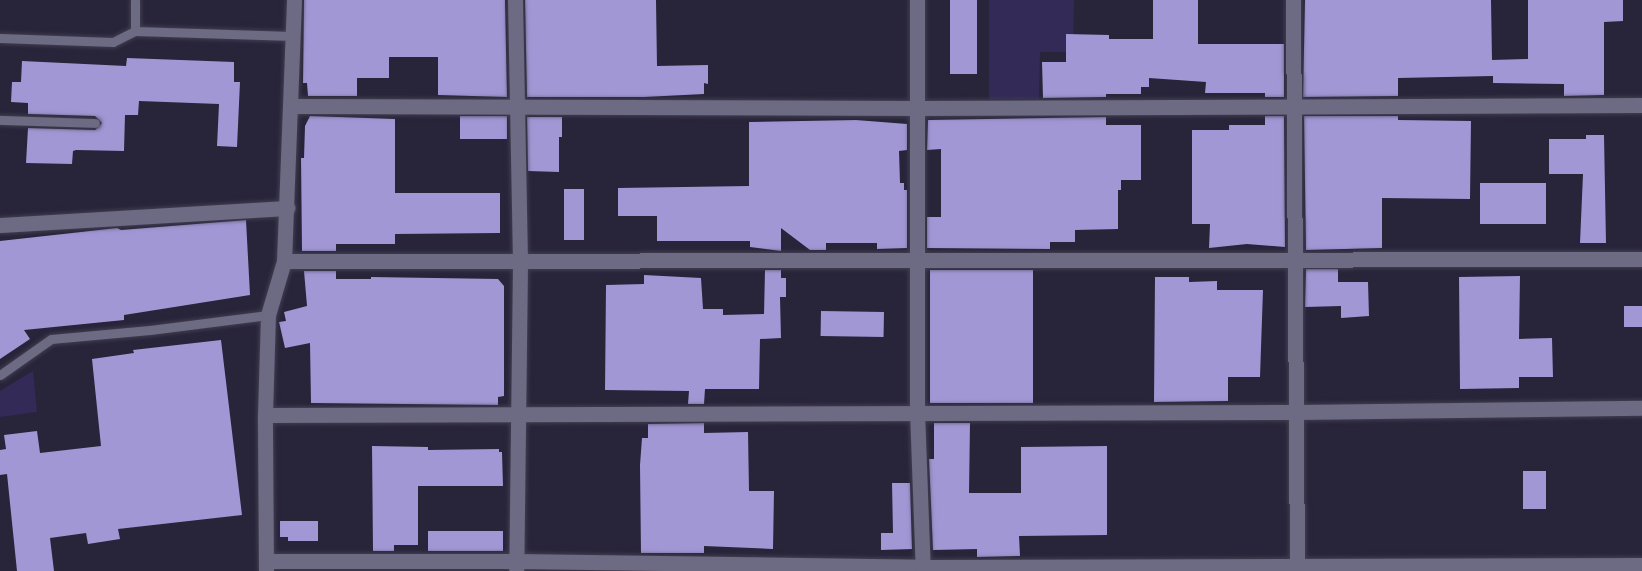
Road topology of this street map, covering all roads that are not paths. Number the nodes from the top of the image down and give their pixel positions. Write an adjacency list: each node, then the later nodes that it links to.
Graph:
1 (135, 0): 6 (lane)
2 (294, 0): 7 (street)
3 (515, 0): 9 (street)
4 (917, 0): 13 (street)
5 (1293, 0): 10 (street)
6 (135, 31): 7 (lane); 8 (lane)
7 (293, 36): 12 (street)
8 (0, 38)
9 (516, 105): 12 (street); 13 (street); 20 (street)
10 (1294, 105): 11 (street); 13 (street); 18 (street)
11 (1642, 105)
12 (290, 106): 16 (street)
13 (916, 108): 21 (street)
14 (0, 120): 15 (lane)
15 (94, 123)
16 (287, 208): 17 (street); 22 (street)
17 (0, 225)
18 (1295, 259): 19 (street); 21 (street); 27 (street)
19 (1642, 259)
20 (520, 260): 21 (street); 22 (street); 28 (street)
21 (917, 260): 26 (street)
22 (284, 261): 23 (street)
23 (267, 315): 24 (lane); 29 (street)
24 (0, 375)
25 (1642, 408): 27 (street)
26 (916, 411): 27 (street); 28 (street); 33 (street)
27 (1296, 412): 34 (street)
28 (518, 413): 29 (street); 32 (street)
29 (265, 415): 31 (street)
30 (1642, 565): 34 (street)
31 (266, 566): 32 (street)
32 (516, 566): 33 (street)
33 (923, 569): 34 (street)
34 (1297, 569)

